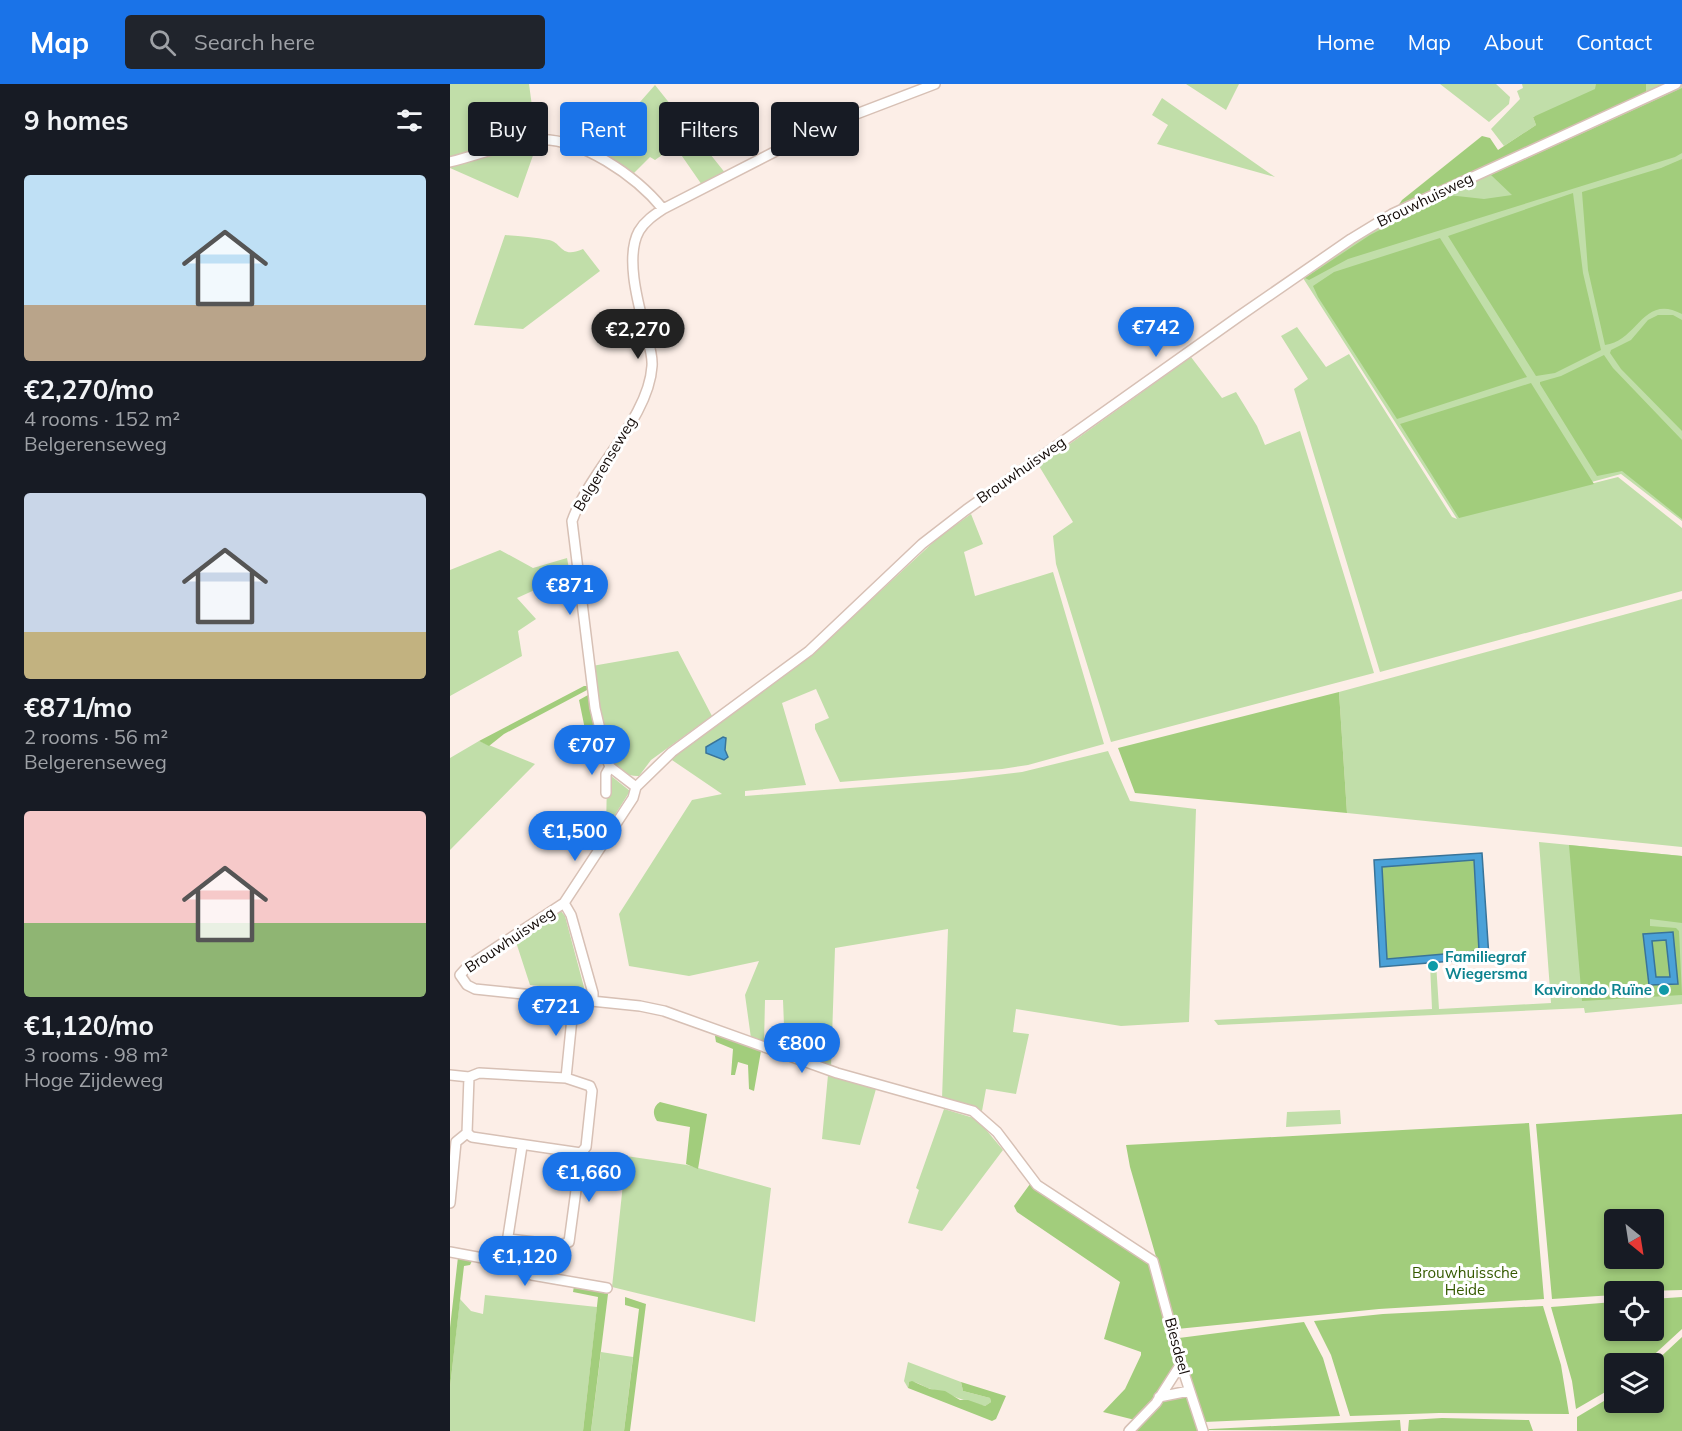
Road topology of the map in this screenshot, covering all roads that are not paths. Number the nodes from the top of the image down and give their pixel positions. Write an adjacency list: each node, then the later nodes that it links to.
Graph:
1 (935, 84): 6 (street, Belgerenseweg)
2 (1647, 84): 4 (street)
3 (1676, 84): 4 (street, Brouwhuisweg)
4 (1652, 95): 8 (street, Brouwhuisweg)
5 (450, 162): 6 (street)
6 (663, 209): 7 (street, Belgerenseweg)
7 (610, 767): 8 (street); 9 (street, Belgerenseweg)
8 (636, 787): 10 (street, Brouwhuisweg)
9 (606, 793)
10 (564, 903): 12 (street, Brouwhuisweg); 14 (street)
11 (450, 974): 12 (street)
12 (460, 975): 13 (street)
13 (574, 998): 14 (street); 17 (street)
14 (593, 1000): 26 (street, Biesdeel)
15 (450, 1075): 16 (street)
16 (469, 1077): 17 (street); 18 (street)
17 (566, 1078): 20 (street)
18 (467, 1133): 19 (street); 21 (street)
19 (522, 1146): 20 (street); 22 (street)
20 (581, 1153): 22 (street)
21 (450, 1203)
22 (509, 1239): 24 (street)
23 (450, 1252): 24 (street)
24 (504, 1262): 25 (street)
25 (607, 1288)
26 (1181, 1364): 27 (street, Biesdeel); 28 (street)
27 (1189, 1391): 28 (street); 30 (street, Biesdeel)
28 (1160, 1397): 29 (street)
29 (1129, 1431)
30 (1203, 1431)

